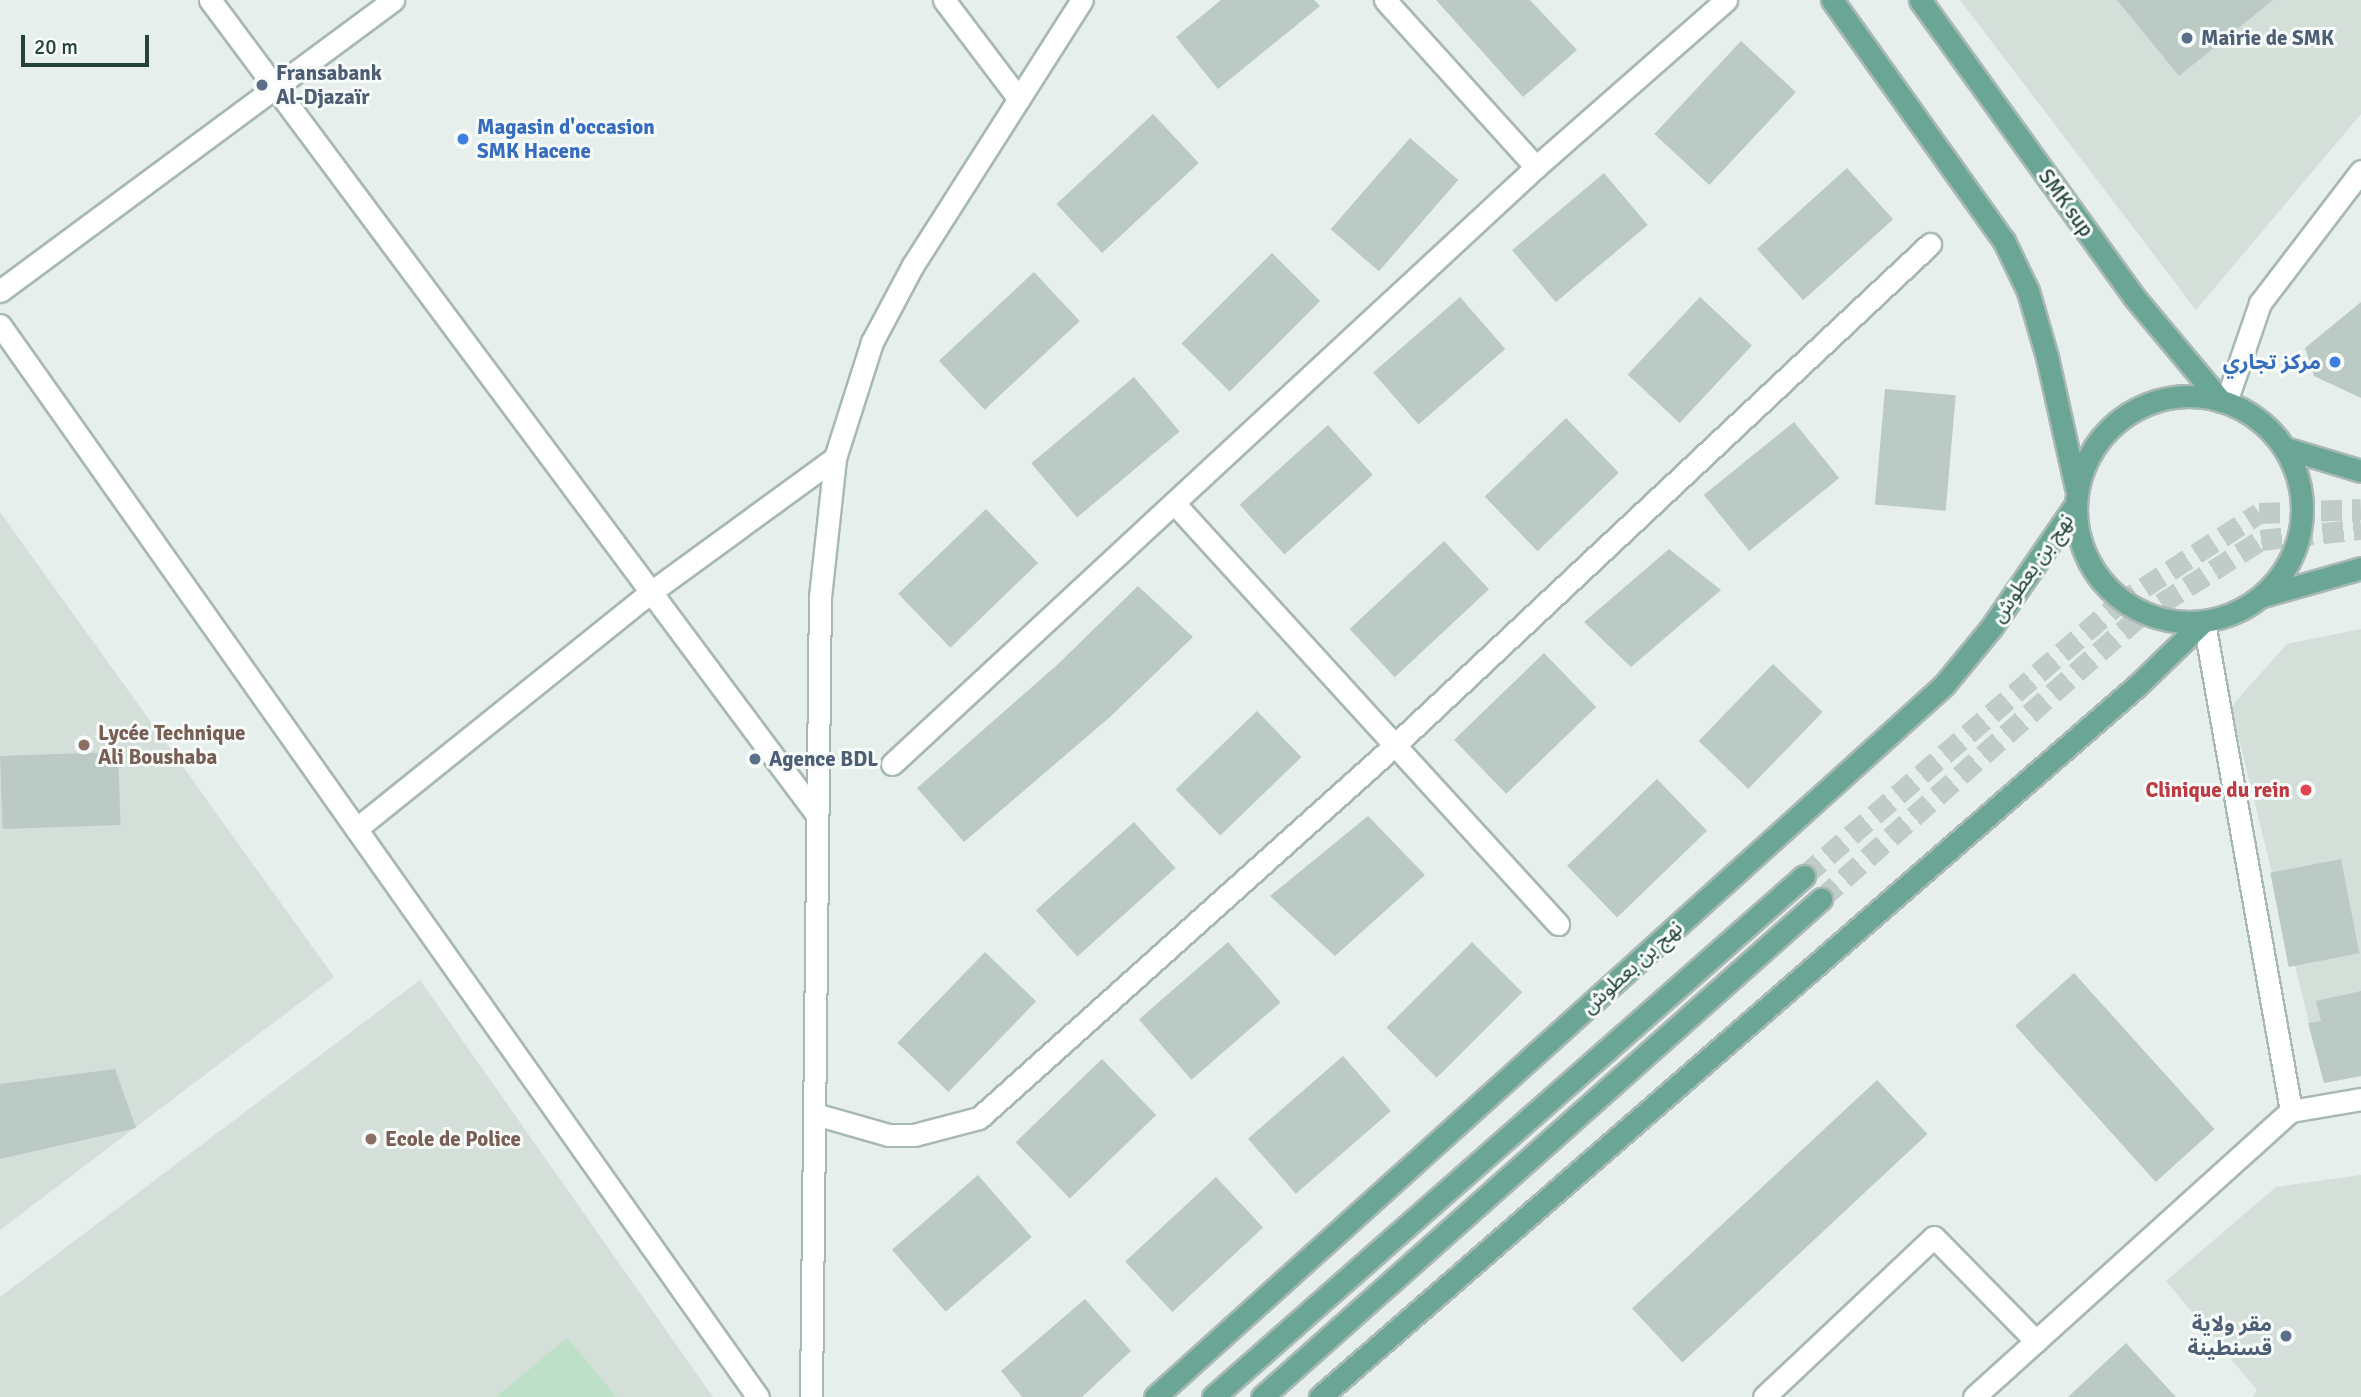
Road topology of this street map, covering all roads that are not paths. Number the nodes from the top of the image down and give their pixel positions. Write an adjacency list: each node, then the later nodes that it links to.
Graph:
1 (210, 0): 9 (street)
2 (393, 0): 9 (street)
3 (944, 0): 10 (street)
4 (1082, 0): 10 (street)
5 (1385, 0): 11 (street)
6 (1726, 0): 11 (street)
7 (1832, 0): 20 (main road)
8 (1920, 0): 16 (main road, SMK sup)
9 (273, 89): 14 (street); 23 (street)
10 (1019, 99): 18 (street)
11 (1536, 167): 21 (street)
12 (2361, 171): 16 (street)
13 (1930, 244): 26 (street)
14 (0, 291)
15 (0, 325): 29 (street)
16 (2224, 401): 17 (main road); 20 (main road)
17 (2285, 448): 19 (main road); 24 (main road)
18 (835, 458): 23 (street); 28 (street)
19 (2361, 471)
20 (2076, 499): 25 (main road); 39 (main road, نهج بن بعطوش)
21 (1174, 503): 26 (street); 27 (street)
22 (2361, 568): 24 (main road)
23 (651, 592): 28 (street); 29 (street)
24 (2263, 596): 25 (main road)
25 (2204, 622): 34 (street); 42 (main road)
26 (1395, 745): 32 (street); 35 (street)
27 (892, 764)
28 (817, 815): 35 (street)
29 (356, 829): 37 (street)
30 (1804, 876): 40 (main road)
31 (1821, 899): 41 (main road)
32 (1558, 924)
33 (2361, 1099): 34 (street)
34 (2291, 1111): 36 (street)
35 (815, 1114): 38 (street)
36 (2036, 1340): 43 (street); 44 (street)
37 (758, 1397)
38 (811, 1397)
39 (1156, 1397)
40 (1213, 1397)
41 (1262, 1397)
42 (1320, 1397)
43 (1764, 1397)
44 (1974, 1397)

